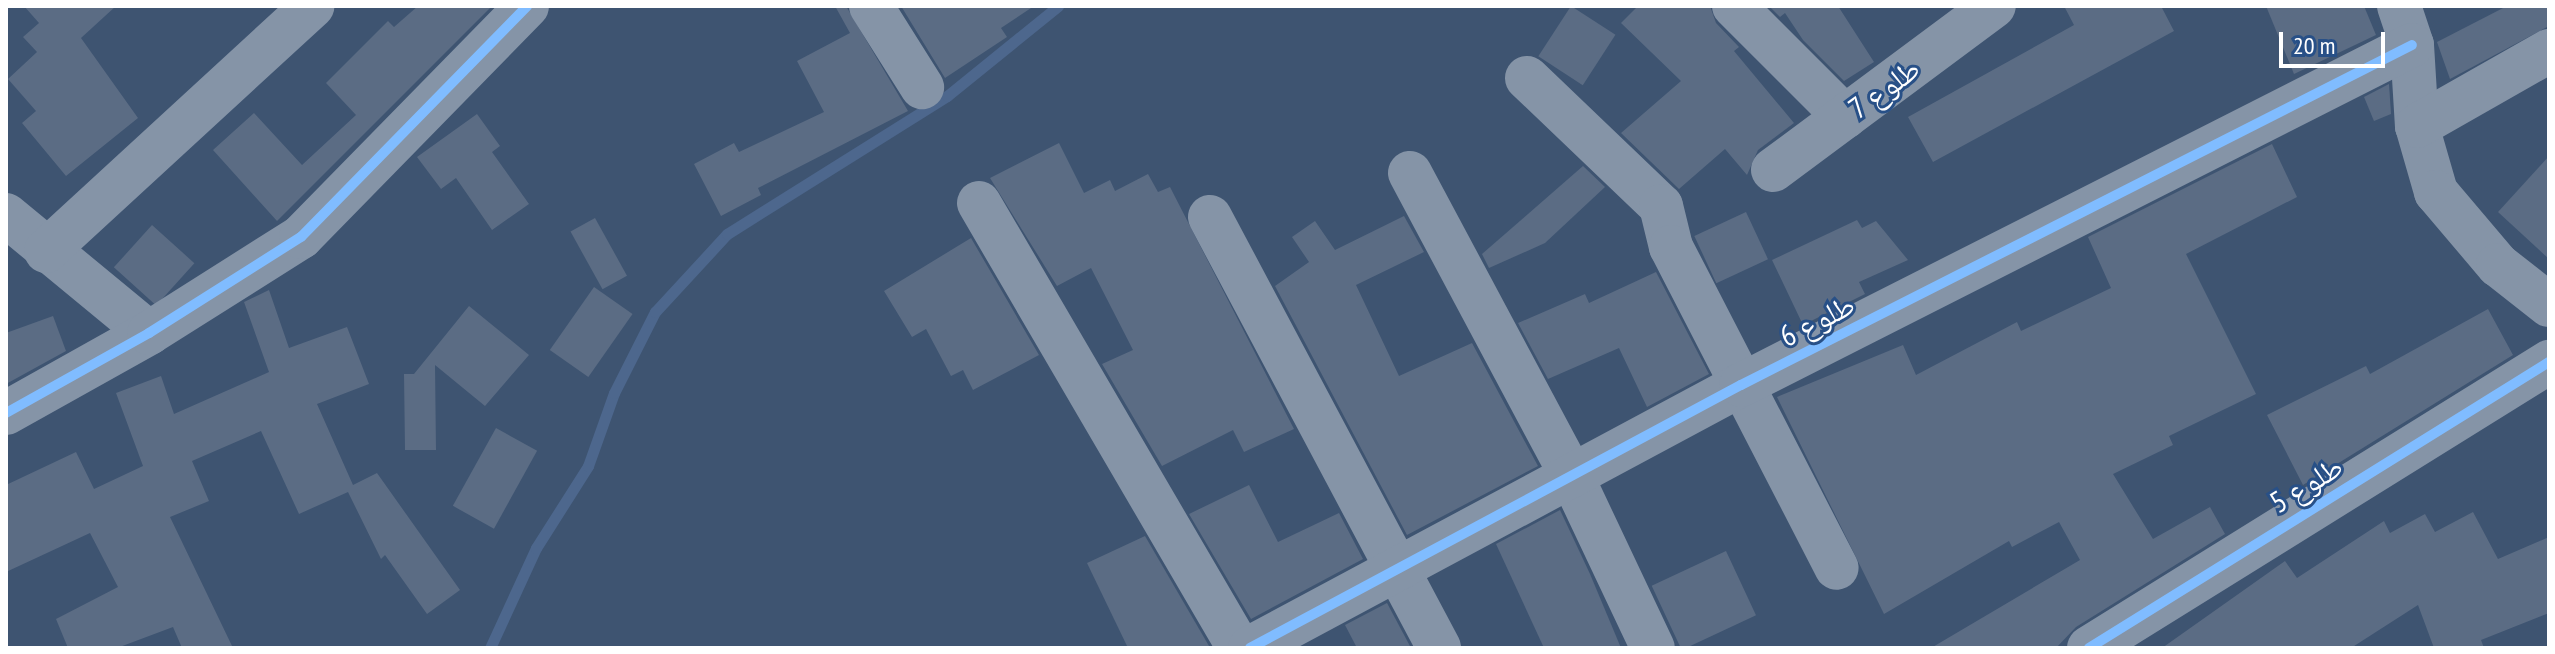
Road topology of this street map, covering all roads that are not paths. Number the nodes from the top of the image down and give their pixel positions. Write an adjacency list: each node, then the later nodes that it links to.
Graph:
1 (312, 6): 17 (street)
2 (527, 6): 19 (street)
3 (871, 6): 9 (street)
4 (1734, 6): 10 (street)
5 (1994, 6): 10 (street, طلوع 7)
6 (2406, 25): 11 (street); 21 (street, طلوع 6)
7 (2549, 51): 11 (street)
8 (1527, 78): 21 (street)
9 (922, 87)
10 (1845, 117): 12 (street, طلوع 7)
11 (2417, 126): 18 (street)
12 (1773, 170)
13 (1410, 173): 23 (street)
14 (979, 203): 26 (street)
15 (6, 215): 17 (street)
16 (1210, 217): 25 (street)
17 (46, 251): 19 (street)
18 (2549, 305)
19 (149, 333): 22 (street)
20 (2549, 362): 30 (street, طلوع 5)
21 (1741, 385): 23 (street, طلوع 6); 24 (street)
22 (6, 413)
23 (1572, 477): 25 (street, طلوع 6); 29 (street)
24 (1837, 568)
25 (1398, 571): 27 (street, طلوع 6); 28 (street)
26 (1239, 648)
27 (1250, 648)
28 (1439, 648)
29 (1653, 648)
30 (2089, 648)

